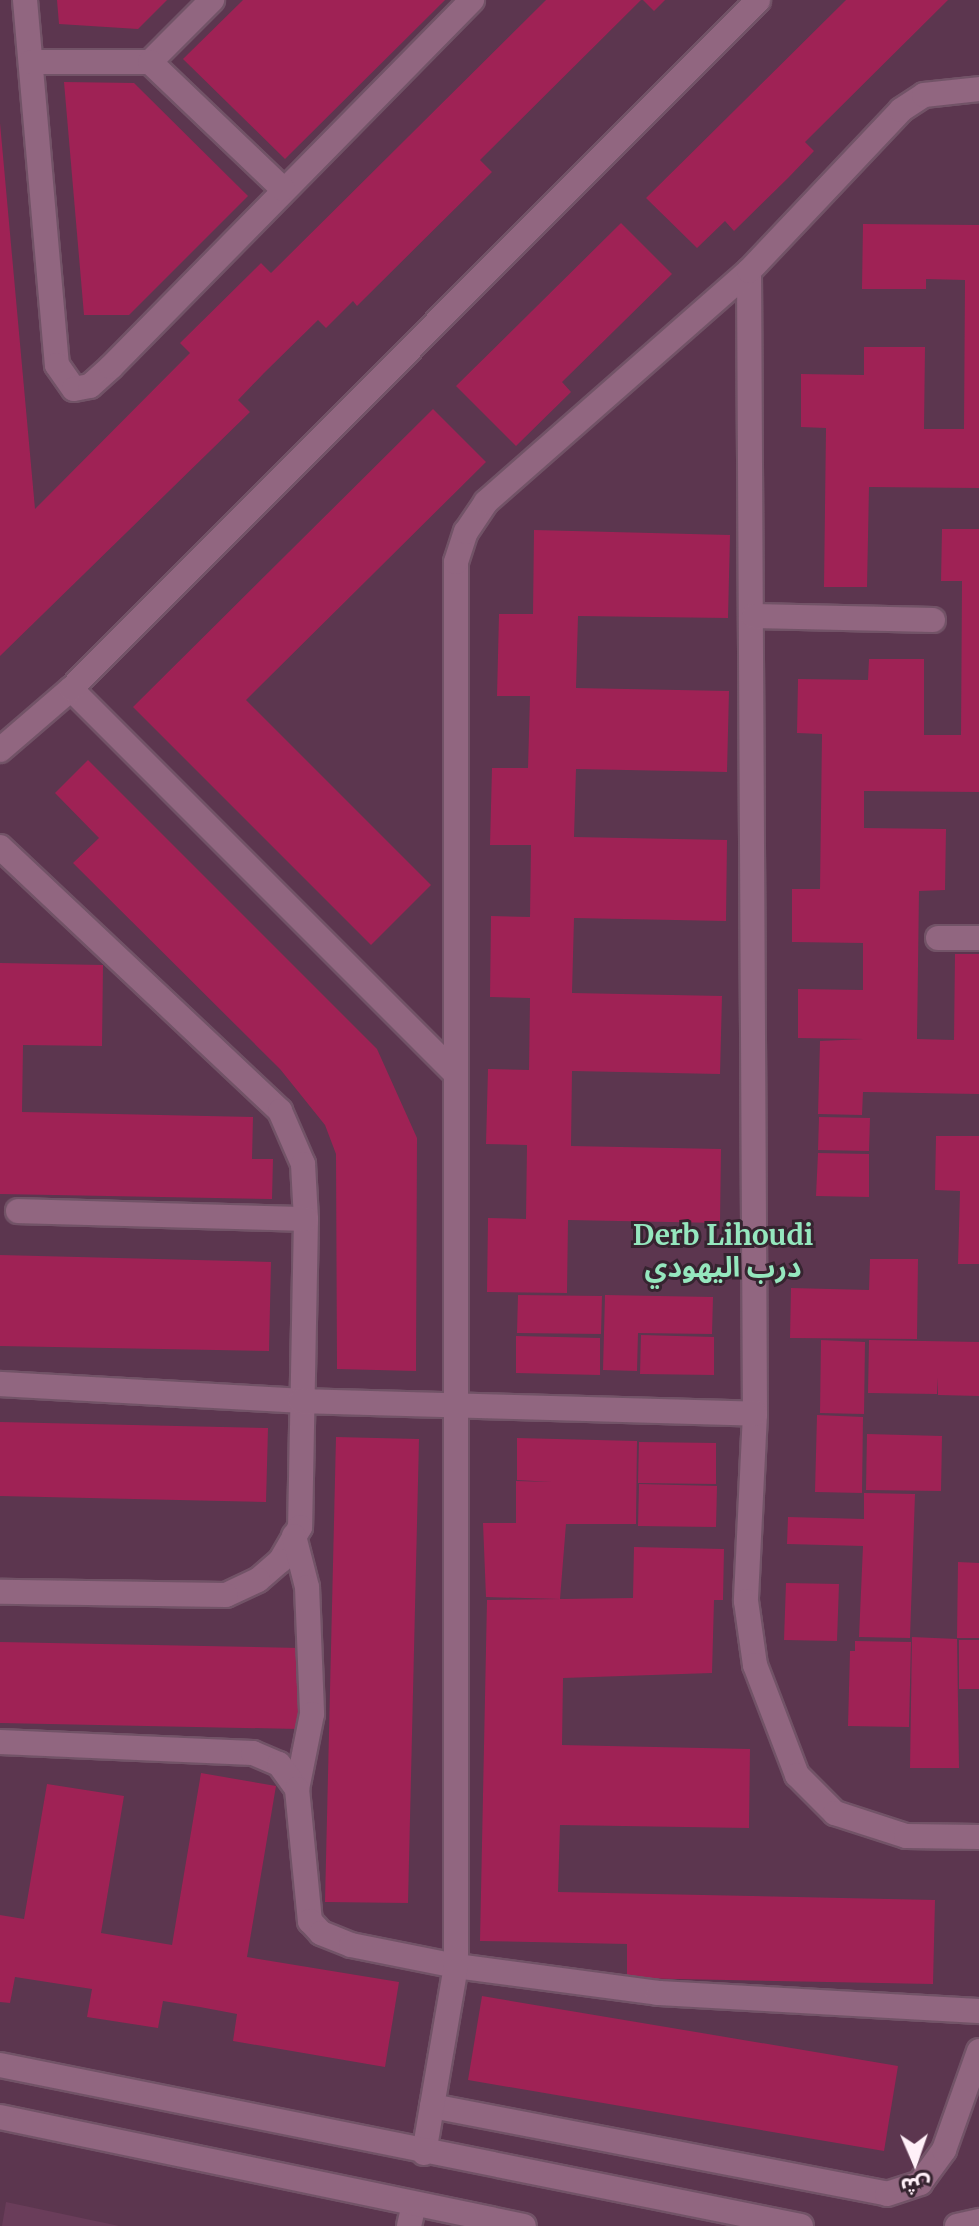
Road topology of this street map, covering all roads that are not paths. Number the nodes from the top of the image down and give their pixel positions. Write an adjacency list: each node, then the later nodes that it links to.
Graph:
1 (25, 0): 5 (street)
2 (212, 0): 6 (street)
3 (472, 0): 8 (street)
4 (758, 0): 12 (street)
5 (31, 62): 6 (street); 8 (street)
6 (150, 62): 8 (street)
7 (979, 89): 9 (street)
8 (283, 189)
9 (749, 271): 10 (street); 17 (street)
10 (754, 616): 11 (street); 23 (street)
11 (933, 620)
12 (71, 689): 13 (street); 17 (street)
13 (0, 750)
14 (0, 847): 19 (street)
15 (938, 938): 16 (street)
16 (979, 938)
17 (455, 1073): 22 (street)
18 (18, 1211): 19 (street)
19 (306, 1219): 21 (street)
20 (0, 1384): 21 (street)
21 (301, 1401): 22 (street); 24 (street)
22 (454, 1404): 23 (street); 29 (street)
23 (755, 1414): 28 (street)
24 (294, 1536): 25 (street); 27 (street)
25 (0, 1592)
26 (0, 1742): 27 (street)
27 (297, 1789): 29 (street)
28 (979, 1837)
29 (456, 1966): 30 (street); 33 (street)
30 (979, 2011)
31 (979, 2051): 33 (street)
32 (0, 2065): 35 (street)
33 (432, 2106): 35 (street)
34 (0, 2117): 36 (street)
35 (424, 2153): 39 (street)
36 (411, 2216): 38 (street)
37 (979, 2221): 40 (street)
38 (524, 2226)
39 (801, 2226)
40 (957, 2226)

